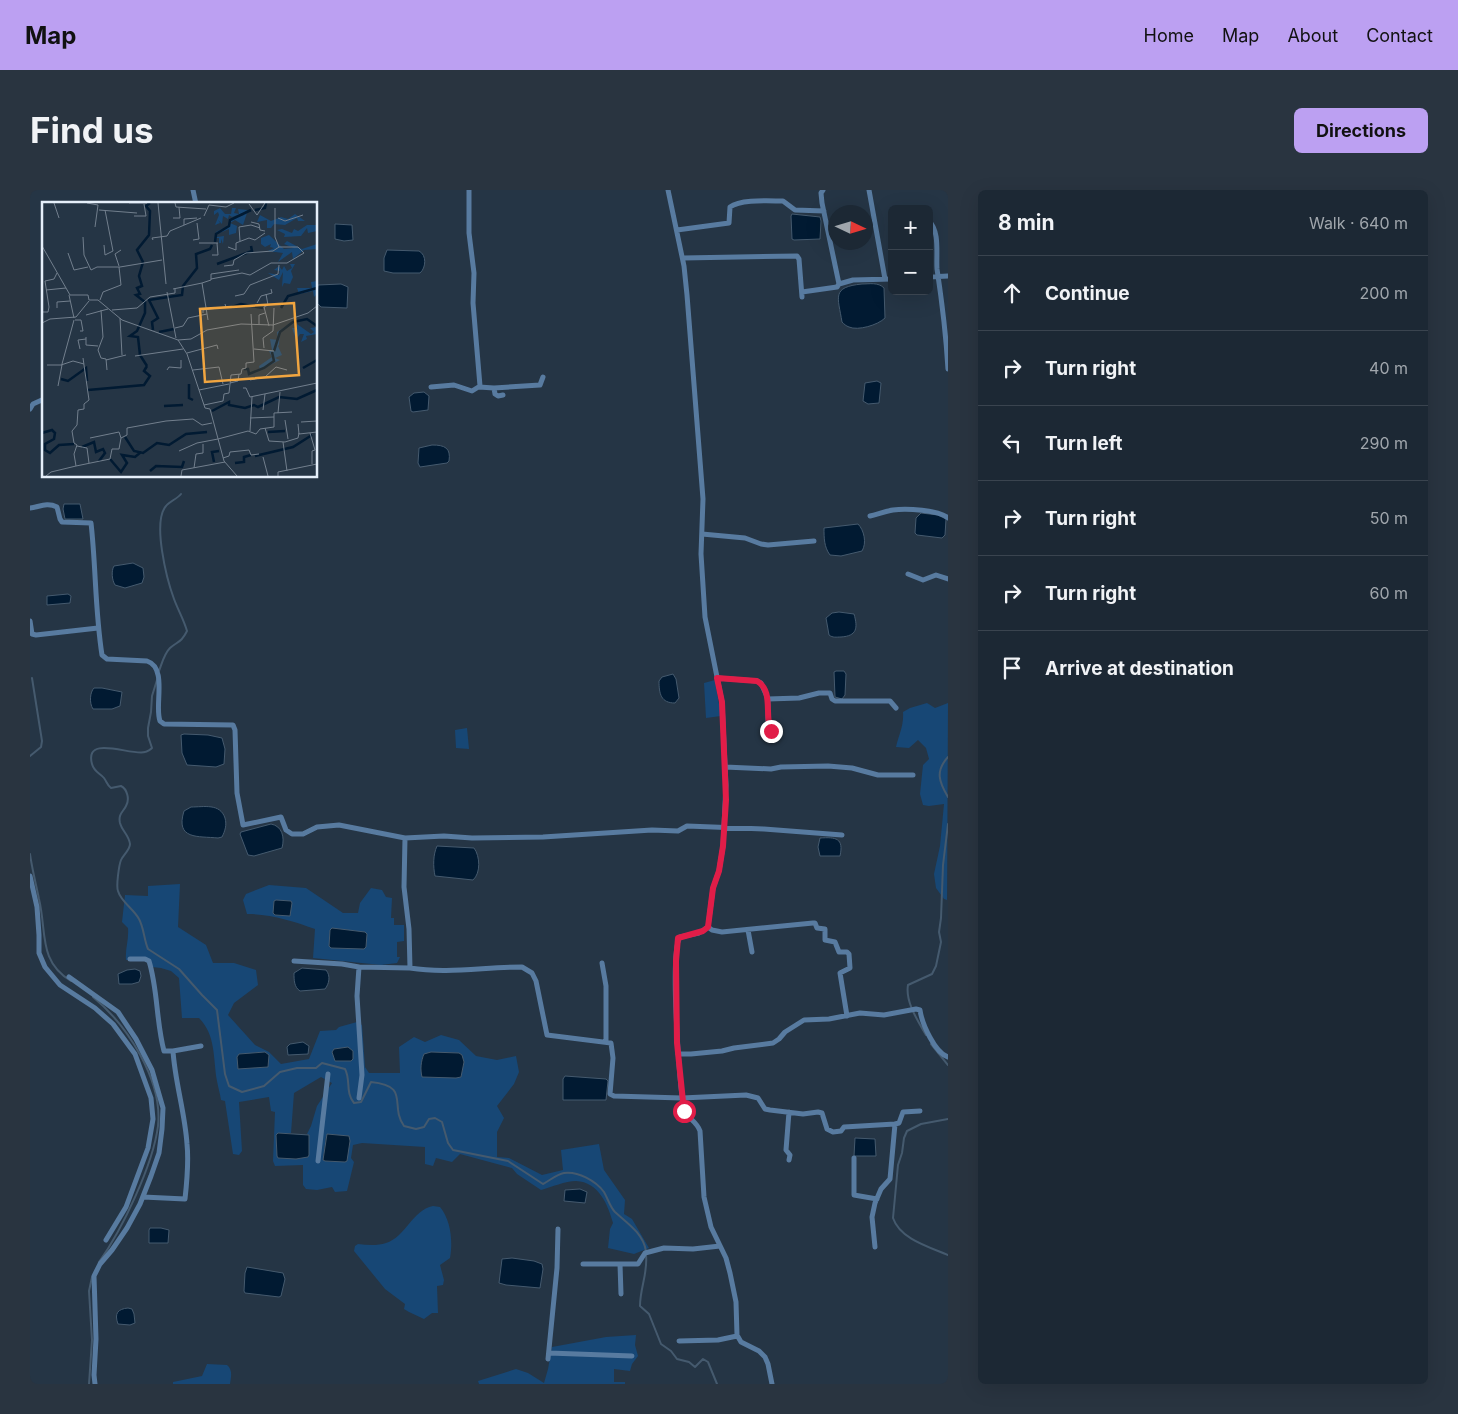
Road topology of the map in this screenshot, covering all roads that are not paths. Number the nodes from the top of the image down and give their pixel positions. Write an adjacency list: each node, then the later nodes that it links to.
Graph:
1 (469, 190): 17 (street)
2 (668, 190): 7 (street)
3 (822, 190): 5 (street)
4 (869, 190): 12 (street)
5 (824, 211): 7 (street); 13 (street)
6 (933, 227): 9 (street)
7 (677, 230): 8 (street)
8 (683, 258): 13 (street); 25 (street)
9 (939, 276): 10 (street); 11 (street); 14 (street)
10 (948, 276)
11 (933, 277)
12 (885, 279): 13 (street)
13 (839, 284)
14 (948, 369)
15 (543, 377): 18 (street)
16 (431, 387): 17 (street)
17 (479, 387): 18 (street)
18 (494, 388): 19 (street)
19 (503, 395)
20 (42, 400): 21 (street)
21 (30, 409)
22 (30, 508): 30 (street)
23 (870, 516): 24 (street)
24 (948, 518)
25 (702, 534): 26 (street); 31 (street)
26 (814, 541)
27 (908, 574): 28 (street)
28 (948, 579)
29 (30, 622): 30 (street)
30 (98, 628): 39 (street)
31 (717, 678): 32 (street); 35 (street)
32 (768, 699): 33 (street); 34 (street)
33 (896, 708)
34 (773, 738)
35 (725, 767): 36 (street); 37 (street)
36 (913, 775)
37 (724, 827): 38 (street); 39 (street); 41 (street)
38 (842, 835)
39 (405, 838): 48 (street)
40 (30, 876): 68 (street)
41 (708, 927): 42 (street); 54 (street)
42 (748, 930): 43 (street); 50 (street)
43 (752, 952)
44 (130, 959): 53 (street)
45 (294, 961): 47 (street)
46 (602, 963): 51 (street)
47 (359, 967): 48 (street); 57 (street)
48 (410, 968): 51 (street)
49 (69, 977): 65 (street)
50 (846, 1016): 54 (street); 55 (street)
51 (606, 1042): 58 (street)
52 (201, 1046): 53 (street)
53 (173, 1051): 65 (street)
54 (678, 1054): 58 (street)
55 (948, 1057)
56 (328, 1074): 64 (street)
57 (359, 1098)
58 (682, 1098): 60 (street); 69 (street)
59 (920, 1111): 61 (street)
60 (789, 1112): 61 (street); 63 (street)
61 (895, 1124): 66 (street)
62 (854, 1158): 66 (street)
63 (790, 1160)
64 (318, 1161)
65 (143, 1197): 77 (street)
66 (877, 1198): 70 (street)
67 (558, 1229): 76 (street)
68 (106, 1240)
69 (720, 1246): 72 (street); 74 (street)
70 (875, 1247)
71 (583, 1264): 72 (street)
72 (620, 1264): 73 (street)
73 (621, 1294)
74 (737, 1336): 75 (street); 78 (street)
75 (679, 1341)
76 (632, 1356)
77 (95, 1384)
78 (772, 1384)

